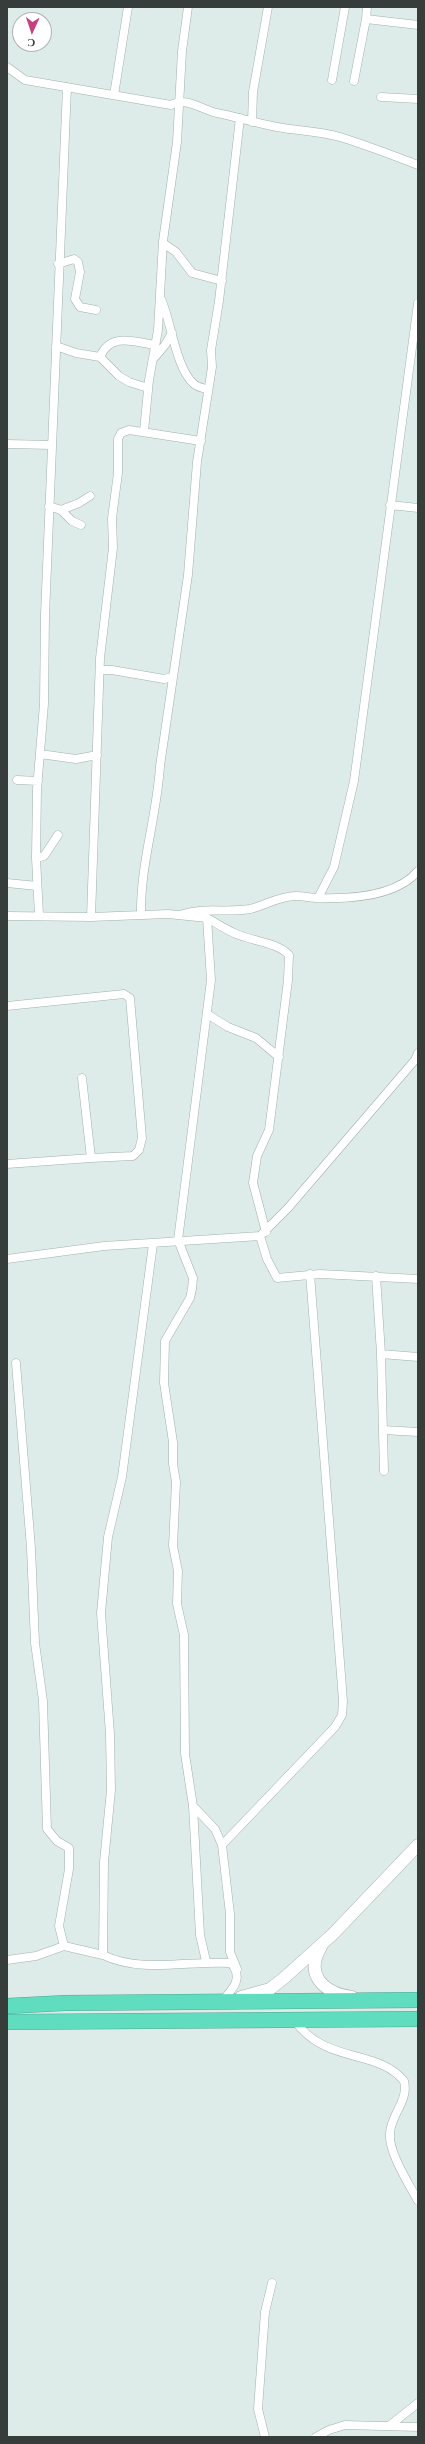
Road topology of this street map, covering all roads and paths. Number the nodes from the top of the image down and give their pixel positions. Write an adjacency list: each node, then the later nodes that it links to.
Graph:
1 (128, 7): 12 (street)
2 (188, 7): 15 (street)
3 (268, 7): 17 (street)
4 (345, 7): 9 (street)
5 (367, 7): 6 (street)
6 (366, 19): 7 (street); 10 (street)
7 (418, 24)
8 (7, 67): 11 (street)
9 (332, 80)
10 (354, 81)
11 (67, 87): 12 (street); 20 (street)
12 (114, 95): 15 (street)
13 (381, 97): 14 (street)
14 (418, 99)
15 (178, 102): 16 (street); 19 (street)
16 (240, 118): 17 (street); 21 (street)
17 (252, 122): 18 (street)
18 (418, 165)
19 (163, 243): 21 (street); 22 (street)
20 (58, 264): 24 (street); 27 (street)
21 (222, 281): 31 (street)
22 (160, 299): 25 (street); 26 (street)
23 (418, 303): 37 (street)
24 (96, 310)
25 (172, 333): 29 (street); 31 (street)
26 (155, 345): 28 (street); 29 (street)
27 (56, 346): 28 (street); 35 (street)
28 (100, 357): 30 (street)
29 (155, 357): 30 (street)
30 (148, 388): 32 (street)
31 (208, 390): 33 (street)
32 (144, 431): 33 (street); 42 (street)
33 (201, 441): 43 (street)
34 (7, 444): 35 (street)
35 (52, 445): 38 (street)
36 (90, 496): 40 (street)
37 (390, 505): 39 (street); 53 (street)
38 (49, 506): 40 (street); 44 (street)
39 (418, 508)
40 (61, 510): 41 (street)
41 (81, 525)
42 (100, 670): 43 (street); 45 (street)
43 (172, 678): 55 (street)
44 (40, 754): 45 (street); 47 (street)
45 (97, 755): 58 (street)
46 (17, 780): 47 (street)
47 (38, 781): 49 (street)
48 (58, 835): 49 (street)
49 (36, 858): 52 (street)
50 (418, 871): 53 (street)
51 (7, 883): 52 (street)
52 (37, 886): 54 (street)
53 (318, 898): 56 (street)
54 (39, 915): 57 (street); 58 (street)
55 (141, 915): 56 (street); 58 (street)
56 (178, 915): 59 (street)
57 (7, 916)
58 (91, 917)
59 (207, 918): 61 (street); 63 (street)
60 (7, 1006): 65 (street)
61 (207, 1014): 63 (street); 68 (street)
62 (418, 1053): 67 (street)
63 (279, 1057): 67 (street)
64 (82, 1078): 65 (street)
65 (91, 1158): 66 (street)
66 (7, 1164)
67 (263, 1234): 68 (street); 71 (street)
68 (178, 1240): 69 (street); 80 (street)
69 (153, 1244): 70 (street); 85 (street)
70 (7, 1259)
71 (310, 1274): 72 (street); 81 (street)
72 (376, 1276): 73 (street); 74 (street)
73 (418, 1279)
74 (381, 1354): 75 (street); 77 (street)
75 (418, 1357)
76 (16, 1363): 84 (street)
77 (383, 1430): 78 (street); 79 (street)
78 (418, 1432)
79 (384, 1471)
80 (193, 1806): 81 (street); 87 (street)
81 (222, 1845): 88 (street)
82 (418, 1845): 83 (main road)
83 (326, 1941): 89 (main road); 91 (main road)
84 (64, 1946): 85 (street); 86 (street)
85 (103, 1955): 87 (street)
86 (7, 1960)
87 (206, 1961): 88 (street)
88 (237, 1969): 91 (street)
89 (383, 2000): 90 (highway); 91 (highway)
90 (418, 2000)
91 (221, 2001): 92 (highway)
92 (7, 2006)
93 (418, 2019): 94 (highway)
94 (294, 2020): 95 (highway); 96 (street)
95 (7, 2022)
96 (418, 2201)
97 (272, 2283): 101 (street)
98 (418, 2403): 99 (street)
99 (388, 2426): 100 (street); 102 (street)
100 (418, 2427)
101 (265, 2437)
102 (316, 2437)

